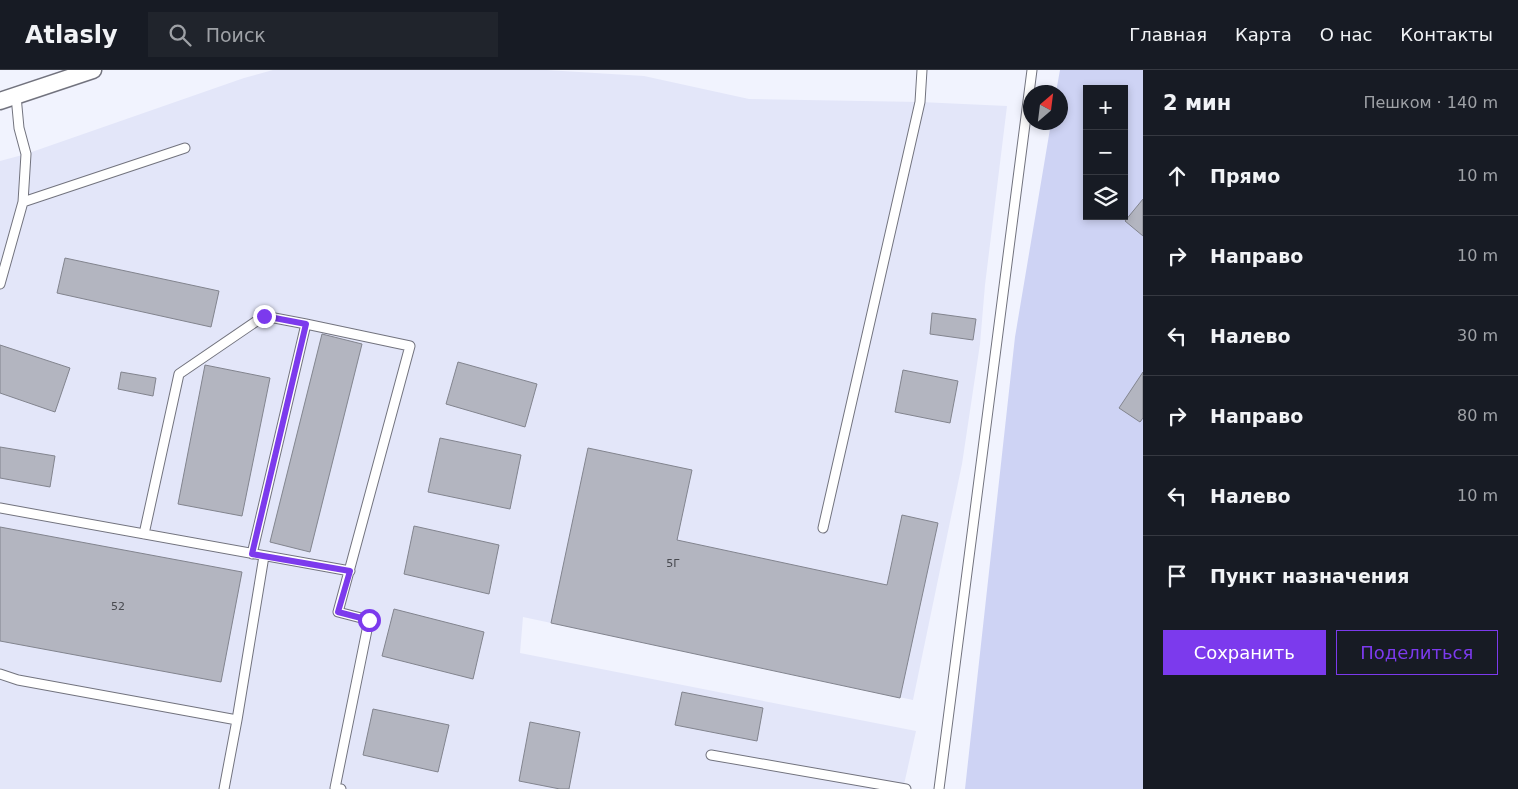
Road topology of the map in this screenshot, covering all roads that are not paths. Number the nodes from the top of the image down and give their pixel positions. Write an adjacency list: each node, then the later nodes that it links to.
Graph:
1 (93, 70): 4 (street)
2 (922, 70): 11 (lane)
3 (1032, 70): 22 (lane)
4 (16, 96): 5 (street); 7 (lane)
5 (0, 101)
6 (185, 148): 7 (lane)
7 (23, 202): 8 (lane)
8 (0, 284)
9 (306, 324): 12 (lane); 13 (lane); 15 (lane)
10 (0, 508): 12 (lane)
11 (823, 528)
12 (144, 534): 13 (lane)
13 (252, 554): 14 (lane)
14 (264, 556): 15 (lane); 17 (lane)
15 (350, 571): 20 (lane)
16 (0, 674): 17 (lane)
17 (237, 720): 19 (lane)
18 (711, 755): 21 (lane)
19 (224, 789)
20 (341, 789)
21 (906, 789)
22 (939, 789)

